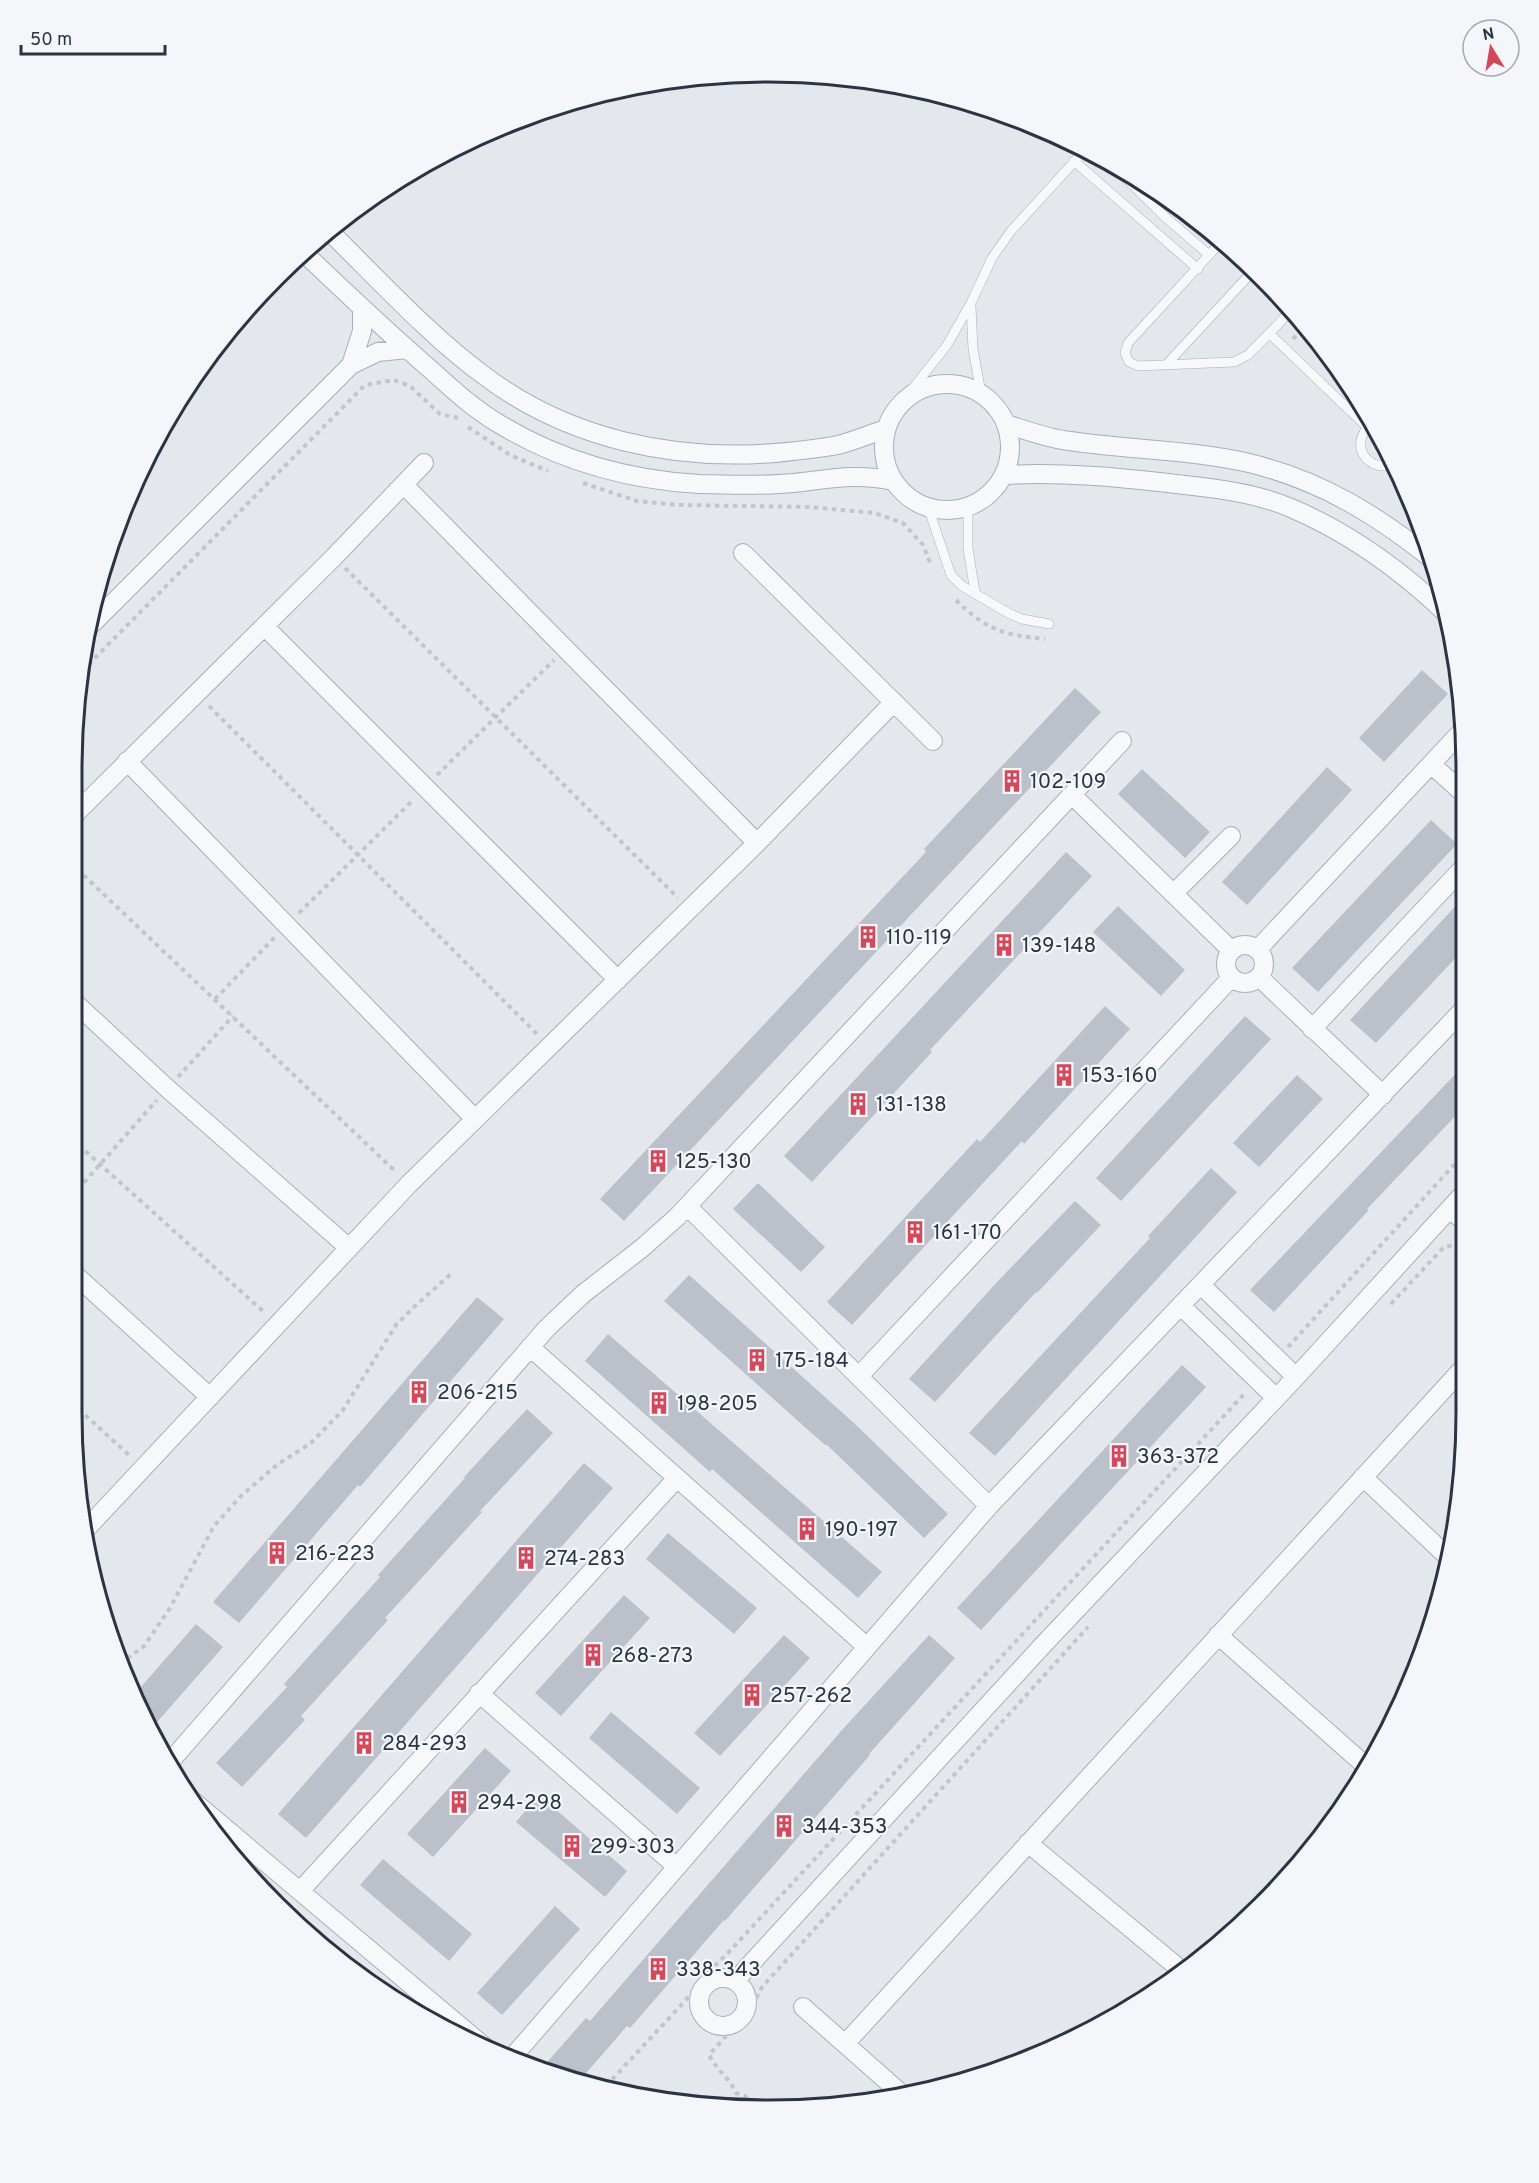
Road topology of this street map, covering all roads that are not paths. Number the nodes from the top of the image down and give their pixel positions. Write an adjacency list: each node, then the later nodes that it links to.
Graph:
1 (1079, 156): 2 (lane)
2 (1074, 161): 8 (lane); 10 (lane)
3 (1137, 190): 6 (lane)
4 (335, 237): 21 (street)
5 (1216, 248): 6 (lane)
6 (1209, 255): 8 (lane)
7 (310, 259): 11 (street)
8 (1198, 268): 16 (lane)
9 (1247, 277): 16 (lane)
10 (971, 303): 17 (lane); 18 (lane)
11 (362, 308): 14 (street); 15 (street)
12 (1286, 317): 13 (lane)
13 (1270, 334): 16 (lane); 19 (lane)
14 (407, 349): 15 (street); 26 (street)
15 (351, 365): 34 (street)
16 (1166, 365)
17 (981, 393): 18 (street); 20 (street)
18 (902, 402): 21 (street)
19 (1358, 415)
20 (1006, 424): 25 (street); 30 (street)
21 (886, 429): 26 (street)
22 (1367, 431): 24 (lane)
23 (424, 463): 27 (street)
24 (1386, 465)
25 (1004, 475): 28 (street); 33 (street)
26 (893, 481): 29 (street)
27 (404, 485): 36 (street); 47 (street)
28 (968, 506): 29 (street); 32 (lane)
29 (928, 507): 32 (lane)
30 (1421, 551)
31 (743, 553): 37 (street)
32 (975, 592): 35 (lane)
33 (1436, 605)
34 (101, 615)
35 (1049, 624)
36 (264, 626): 41 (street); 54 (street)
37 (894, 702): 39 (street); 47 (street)
38 (1455, 738): 42 (street)
39 (933, 741)
40 (1122, 741): 44 (street)
41 (127, 761): 45 (street); 59 (street)
42 (1431, 764): 43 (street); 50 (street)
43 (1456, 787)
44 (1072, 795): 49 (street); 61 (street)
45 (82, 807)
46 (1230, 836): 49 (street)
47 (757, 843): 54 (street)
48 (1456, 875): 57 (street)
49 (1173, 894): 51 (street)
50 (1258, 949): 51 (street); 52 (street)
51 (1231, 950): 53 (street)
52 (1260, 977): 53 (street); 57 (street)
53 (1232, 978): 69 (street)
54 (618, 980): 59 (street)
55 (82, 1009): 64 (street)
56 (1456, 1017): 58 (street)
57 (1312, 1029): 58 (street)
58 (1383, 1095): 66 (street)
59 (475, 1119): 64 (street)
60 (1456, 1202): 62 (street)
61 (687, 1206): 68 (street); 69 (street)
62 (1450, 1208): 63 (street); 71 (street)
63 (1456, 1214)
64 (349, 1248): 72 (street)
65 (82, 1281): 72 (street)
66 (1201, 1286): 67 (street); 71 (street)
67 (1181, 1306): 73 (street); 76 (street)
68 (530, 1347): 75 (street); 82 (street)
69 (859, 1376): 76 (street)
70 (1456, 1376): 74 (street)
71 (1296, 1377): 73 (street)
72 (210, 1397): 77 (street)
73 (1276, 1398): 89 (street)
74 (1364, 1477): 78 (street); 79 (street)
75 (676, 1478): 80 (street); 81 (street)
76 (989, 1506): 80 (street)
77 (92, 1523)
78 (1442, 1552)
79 (1218, 1635): 83 (street); 85 (street)
80 (866, 1646): 86 (street)
81 (479, 1693): 86 (street); 87 (street)
82 (175, 1757)
83 (1361, 1762)
84 (216, 1820): 87 (street)
85 (1028, 1843): 88 (street); 92 (street)
86 (677, 1867): 93 (street)
87 (300, 1891): 91 (street)
88 (1176, 1968)
89 (735, 1981)
90 (802, 2007): 92 (street)
91 (462, 2028)
92 (845, 2044): 94 (street)
93 (517, 2052)
94 (896, 2089)

